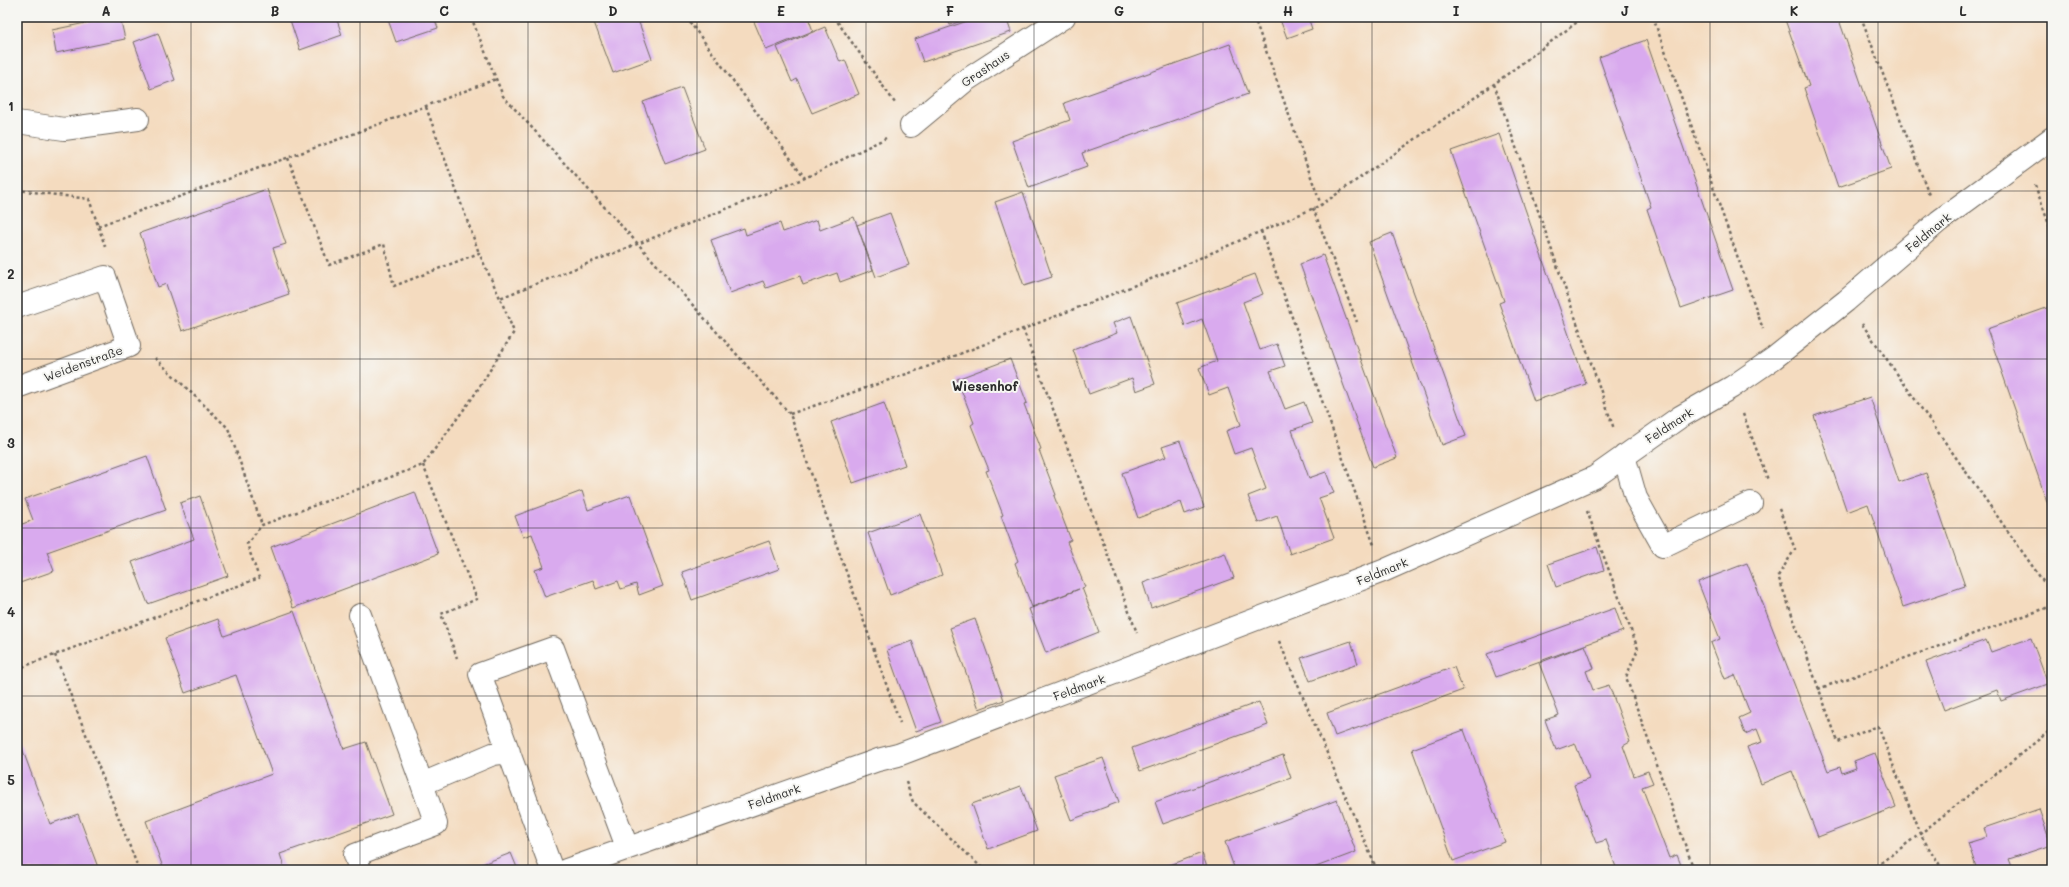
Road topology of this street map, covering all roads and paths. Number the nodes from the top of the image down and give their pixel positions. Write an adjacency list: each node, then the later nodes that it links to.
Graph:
1 (471, 17): 9 (path)
2 (686, 17): 18 (path)
3 (834, 17): 14 (path)
4 (1064, 17): 14 (street, Grashaus)
5 (1254, 17): 19 (path)
6 (1584, 17): 10 (path)
7 (1653, 17): 32 (path)
8 (1861, 17): 21 (path)
9 (496, 79): 11 (path); 25 (path)
10 (1494, 84): 19 (path); 36 (path)
11 (426, 106): 16 (path); 26 (path)
12 (138, 118): 13 (street)
13 (17, 122)
14 (910, 126): 18 (path)
15 (2052, 138): 17 (street, Feldmark)
16 (288, 158): 22 (path); 26 (path)
17 (2025, 158): 21 (street, Feldmark); 24 (path)
18 (805, 178): 25 (path)
19 (1321, 205): 20 (path)
20 (1313, 208): 23 (path); 30 (path)
21 (1939, 221): 28 (street, Feldmark)
22 (98, 226)
23 (1261, 231): 31 (path); 41 (path)
24 (2052, 233)
25 (639, 245): 27 (path); 35 (path)
26 (479, 253): 27 (path)
27 (500, 298): 46 (path)
28 (1846, 301): 32 (street, Feldmark); 42 (path)
29 (17, 307): 33 (street, Weidenstraße)
30 (1357, 322)
31 (1023, 330): 35 (path); 47 (path)
32 (1774, 358): 34 (street, Feldmark)
33 (17, 387)
34 (1732, 387): 36 (street, Feldmark); 37 (path)
35 (790, 414): 52 (path)
36 (1624, 456): 38 (street, Feldmark); 39 (street)
37 (1769, 483)
38 (1578, 485): 41 (street, Feldmark); 62 (path)
39 (1751, 503)
40 (1778, 505): 49 (path)
41 (1383, 572): 45 (street, Feldmark)
42 (2052, 594)
43 (2052, 606): 49 (path)
44 (360, 615): 53 (street)
45 (1268, 615): 47 (street, Feldmark); 61 (path)
46 (55, 655): 48 (path); 56 (path)
47 (1147, 662): 52 (street, Feldmark)
48 (17, 669)
49 (1818, 689): 54 (path)
50 (2052, 728): 54 (path)
51 (509, 752): 53 (street); 55 (street); 58 (street)
52 (904, 752): 55 (street, Feldmark); 60 (path)
53 (422, 784): 57 (street)
54 (1920, 834): 63 (path); 64 (path)
55 (627, 847): 59 (street, Feldmark)
56 (140, 870)
57 (360, 870)
58 (552, 870)
59 (566, 870)
60 (984, 870)
61 (1377, 870)
62 (1694, 870)
63 (1871, 870)
64 (1943, 870)

